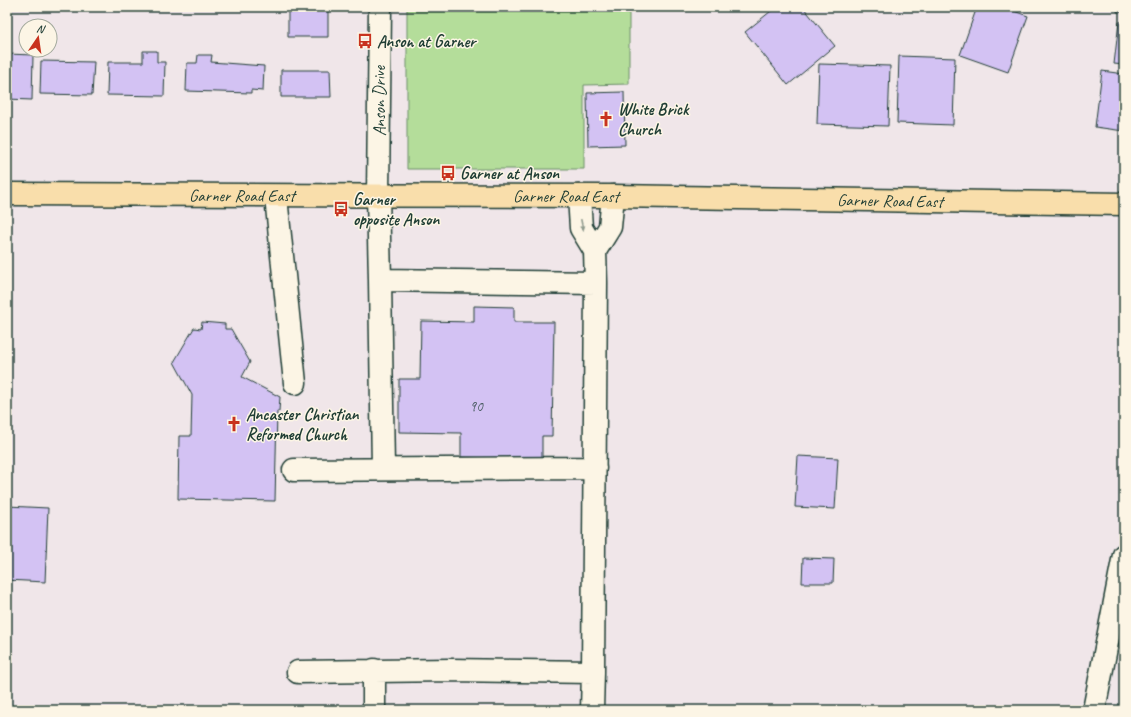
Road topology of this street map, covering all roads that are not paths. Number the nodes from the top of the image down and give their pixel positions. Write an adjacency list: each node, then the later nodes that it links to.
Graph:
1 (380, 7): 3 (street, Anson Drive)
2 (7, 194): 4 (main road, Garner Road East)
3 (378, 195): 4 (main road, Garner Road East); 5 (main road, Garner Road East); 9 (street, Anson Drive)
4 (276, 196): 11 (street)
5 (579, 196): 6 (main road, Garner Road East); 8 (street, one-way to 8)
6 (613, 196): 7 (main road, Garner Road East); 8 (street)
7 (1124, 204)
8 (595, 251): 10 (street)
9 (380, 280): 10 (street); 12 (street, Anson Drive)
10 (596, 283): 13 (street)
11 (295, 383)
12 (383, 468): 13 (street); 14 (street)
13 (596, 468): 18 (street)
14 (294, 470)
15 (1124, 555): 21 (street)
16 (374, 670): 17 (street); 18 (street); 19 (street)
17 (298, 672)
18 (593, 672): 20 (street)
19 (374, 710)
20 (592, 710)
21 (1094, 710)

